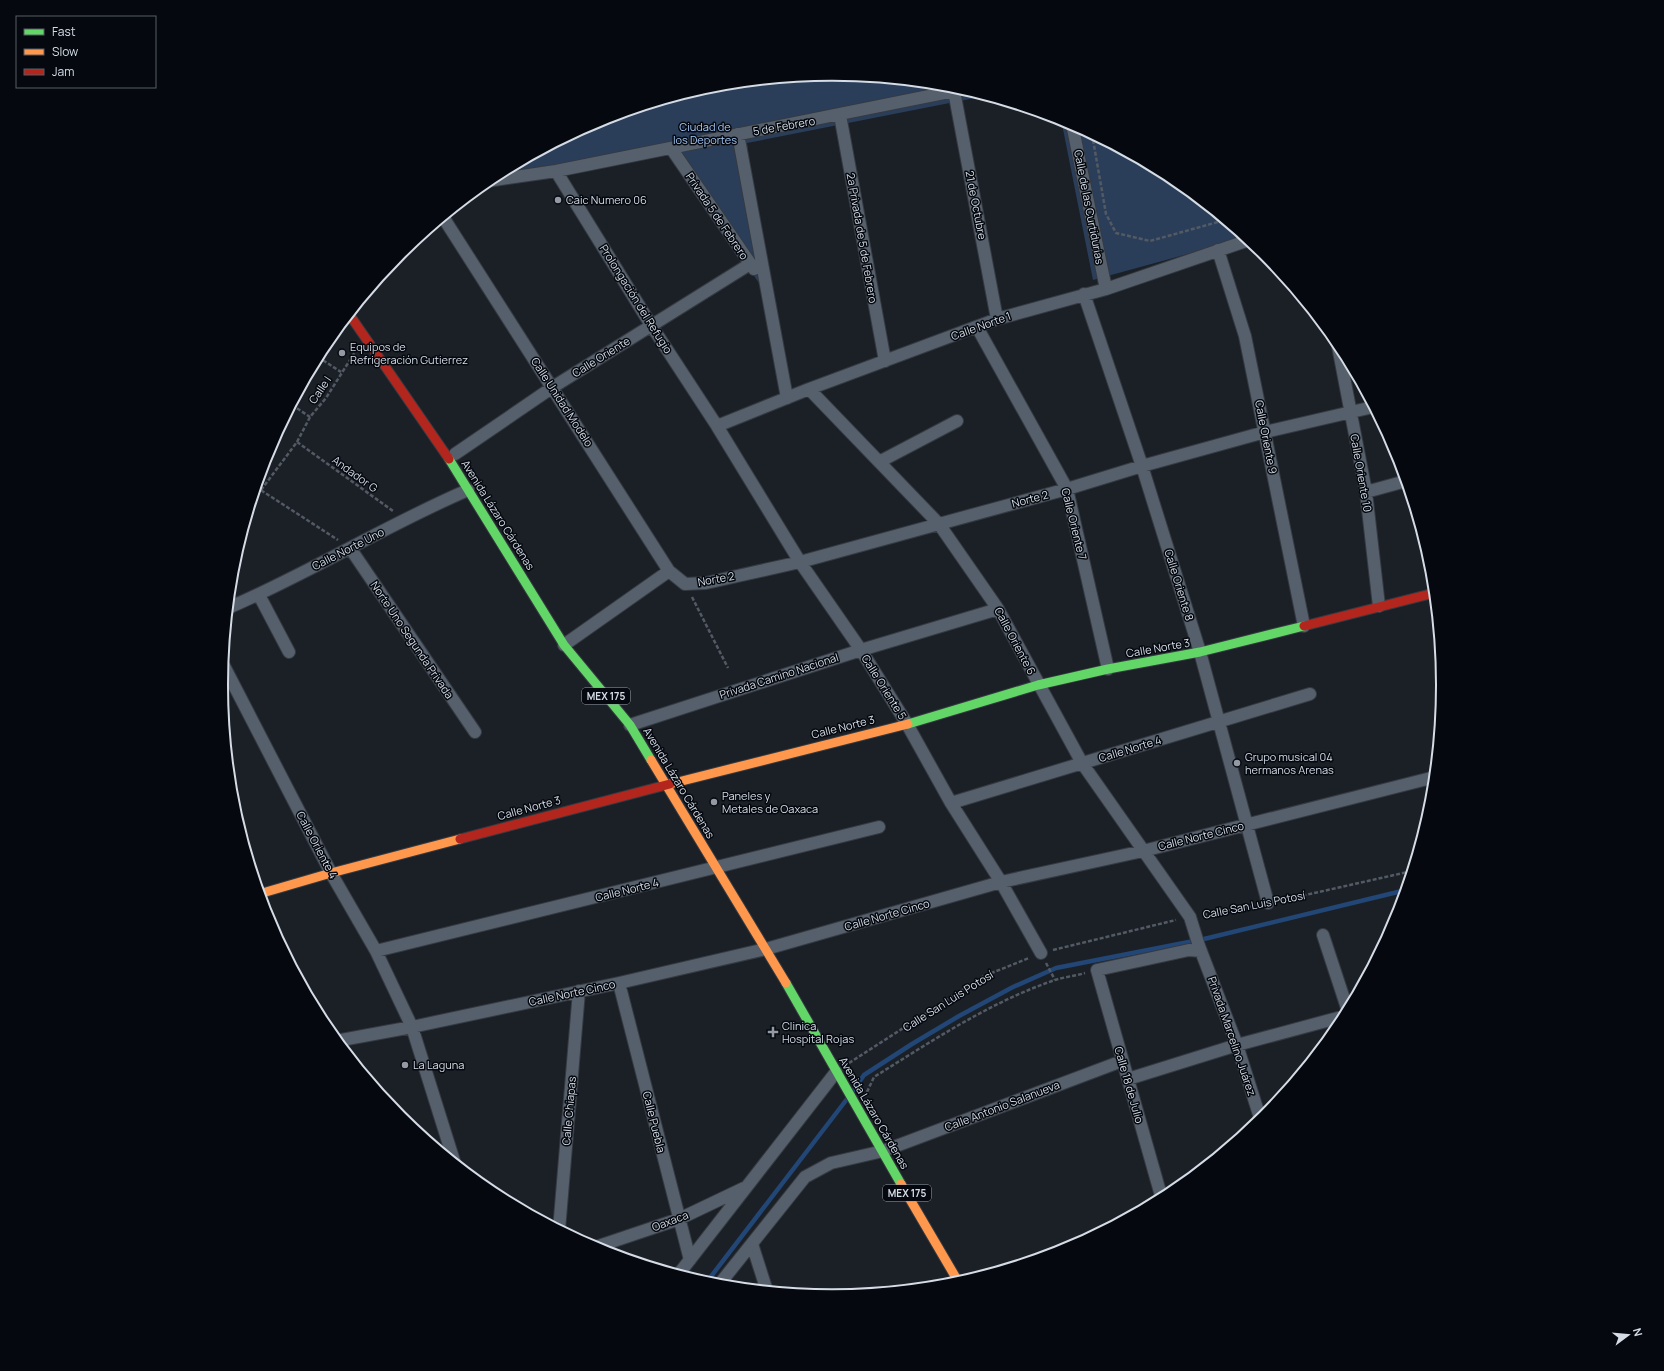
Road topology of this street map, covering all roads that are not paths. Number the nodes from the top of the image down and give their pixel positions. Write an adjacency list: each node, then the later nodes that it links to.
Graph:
1 (947, 92): 3 (street, 5 de Febrero)
2 (960, 95): 17 (street, 21 de Octubre)
3 (840, 115): 5 (street, 5 de Febrero); 21 (street, 2a Privada de 5 de Febrero)
4 (1074, 132): 14 (street, Calle de las Curtidurías)
5 (738, 134): 6 (street, 5 de Febrero); 13 (street)
6 (671, 148): 8 (street, 5 de Febrero); 12 (street, Privada 5 de Febrero)
7 (517, 170): 8 (street, 5 de Febrero)
8 (556, 171): 18 (street, Prolongación del Refugio)
9 (446, 221): 22 (street, Calle Unidad Modelo)
10 (1243, 242): 11 (street, Calle Norte 1)
11 (1218, 250): 14 (street, Calle Norte 1); 29 (street, Calle Oriente 9)
12 (750, 264): 13 (street, Privada 5 de Febrero); 18 (street, Calle Oriente)
13 (765, 283): 24 (street)
14 (1106, 289): 15 (street, Calle Norte 1)
15 (1084, 294): 17 (street, Calle Norte 1); 32 (street, Calle Oriente 8)
16 (352, 318): 35 (street, Avenida Lázaro Cárdenas / MEX 175)
17 (997, 319): 19 (street, Calle Norte 1)
18 (651, 325): 22 (street, Calle Oriente); 28 (street, Prolongación del Refugio)
19 (977, 327): 21 (street, Calle Norte 1); 34 (street, Calle Oriente 7)
20 (1340, 358): 26 (street, Calle Oriente 10)
21 (885, 361): 23 (street, Calle Norte 1)
22 (553, 387): 30 (street, Calle Oriente); 40 (street, Calle Unidad Modelo)
23 (810, 389): 24 (street, Calle Norte 1); 31 (street, Calle Oriente 6)
24 (787, 398): 28 (street, Calle Norte 1)
25 (1369, 408): 26 (street, Norte 2)
26 (1350, 413): 29 (street, Norte 2); 36 (street, Calle Oriente 10)
27 (957, 421): 31 (street)
28 (718, 426): 39 (street, Calle Oriente 5)
29 (1265, 432): 32 (street, Norte 2); 47 (street, Calle Oriente 9)
30 (455, 454)
31 (879, 462): 37 (street, Calle Oriente 6)
32 (1142, 466): 34 (street, Norte 2); 51 (street, Calle Oriente 8)
33 (1401, 482): 36 (street)
34 (1068, 489): 37 (street, Norte 2); 52 (street, Calle Oriente 7)
35 (468, 490): 38 (street, Calle Norte Uno); 48 (street, Avenida Lázaro Cárdenas / MEX 175)
36 (1366, 492): 45 (street, Calle Oriente 10)
37 (939, 524): 39 (street, Norte 2); 46 (street, Calle Oriente 6)
38 (350, 548): 43 (street, Calle Norte Uno); 59 (street, Norte Uno Segunda Privada)
39 (800, 562): 41 (street, Norte 2); 49 (street, Calle Oriente 5)
40 (669, 571): 41 (street, Calle Unidad Modelo); 48 (street)
41 (685, 584)
42 (1429, 593): 45 (street, Calle Norte 3)
43 (259, 595): 44 (street, Calle Norte Uno); 50 (street)
44 (233, 606)
45 (1379, 606): 47 (street, Calle Norte 3)
46 (998, 609): 49 (street, Privada Camino Nacional); 54 (street, Calle Oriente 6)
47 (1304, 626): 51 (street, Calle Norte 3)
48 (564, 645): 58 (street, Avenida Lázaro Cárdenas / MEX 175)
49 (861, 650): 57 (street, Calle Oriente 5); 58 (street, Privada Camino Nacional)
50 (289, 652)
51 (1200, 652): 52 (street, Calle Norte 3); 56 (street, Calle Oriente 8)
52 (1108, 669): 54 (street, Calle Norte 3)
53 (228, 674): 68 (street, Calle Oriente 4)
54 (1038, 685): 57 (street, Calle Norte 3); 60 (street, Calle Oriente 6)
55 (1310, 694): 56 (street, Calle Norte 4)
56 (1219, 722): 60 (street, Calle Norte 4); 64 (street, Calle Oriente 8)
57 (906, 724): 62 (street, Calle Norte 3); 63 (street, Calle Oriente 5)
58 (630, 725): 62 (street, Avenida Lázaro Cárdenas / MEX 175)
59 (475, 732)
60 (1082, 763): 63 (street, Calle Norte 4); 66 (street, Calle Oriente 6)
61 (1429, 778): 64 (street, Calle Norte Cinco)
62 (666, 785): 67 (street, Avenida Lázaro Cárdenas / MEX 175); 68 (street, Calle Norte 3)
63 (951, 803): 69 (street, Calle Oriente 5)
64 (1247, 824): 66 (street, Calle Norte Cinco); 71 (street, Calle Oriente 8)
65 (879, 827): 67 (street, Calle Norte 4)
66 (1143, 851): 69 (street, Calle Norte Cinco); 72 (street, Calle Oriente 6)
67 (717, 868): 74 (street, Avenida Lázaro Cárdenas / MEX 175); 76 (street, Calle Norte 4)
68 (331, 873): 70 (street, Calle Norte 3); 76 (street, Calle Oriente 4)
69 (1001, 882): 74 (street, Calle Norte Cinco); 77 (street, Calle Oriente 5)
70 (265, 892)
71 (1268, 903)
72 (1191, 922): 75 (street, Privada Marcelino Juárez)
73 (1323, 935): 80 (street)
74 (766, 949): 78 (street, Calle Norte Cinco); 86 (street, Avenida Lázaro Cárdenas / MEX 175)
75 (1200, 949): 84 (street, Privada Marcelino Juárez); 85 (street, Calle 18 de Julio)
76 (376, 951): 82 (street, Calle Oriente 4)
77 (1040, 953)
78 (619, 983): 79 (street, Calle Norte Cinco); 93 (street, Calle Puebla)
79 (579, 992): 82 (street, Calle Norte Cinco); 94 (street, Calle Chiapas)
80 (1346, 1004)
81 (1337, 1018): 84 (street)
82 (412, 1027): 83 (street, Calle Norte Cinco); 90 (street, Calle Oriente 4)
83 (343, 1040)
84 (1237, 1045): 87 (street); 88 (street, Privada Marcelino Juárez)
85 (1122, 1061): 87 (street, Calle 18 de Julio); 89 (street, Calle Antonio Salanueva)
86 (836, 1072): 89 (street, Avenida Lázaro Cárdenas / MEX 175); 91 (street)
87 (1128, 1078): 92 (street, Calle 18 de Julio)
88 (1259, 1113)
89 (883, 1151): 95 (street); 99 (street, Avenida Lázaro Cárdenas / MEX 175)
90 (452, 1156)
91 (746, 1188): 93 (street, Oaxaca); 97 (street)
92 (1160, 1193)
93 (679, 1219): 96 (street, Oaxaca); 97 (street, Calle Puebla)
94 (559, 1225)
95 (752, 1244): 100 (street); 101 (street)
96 (602, 1245)
97 (690, 1260): 98 (street)
98 (682, 1270)
99 (955, 1277)
100 (723, 1280)
101 (765, 1286)

